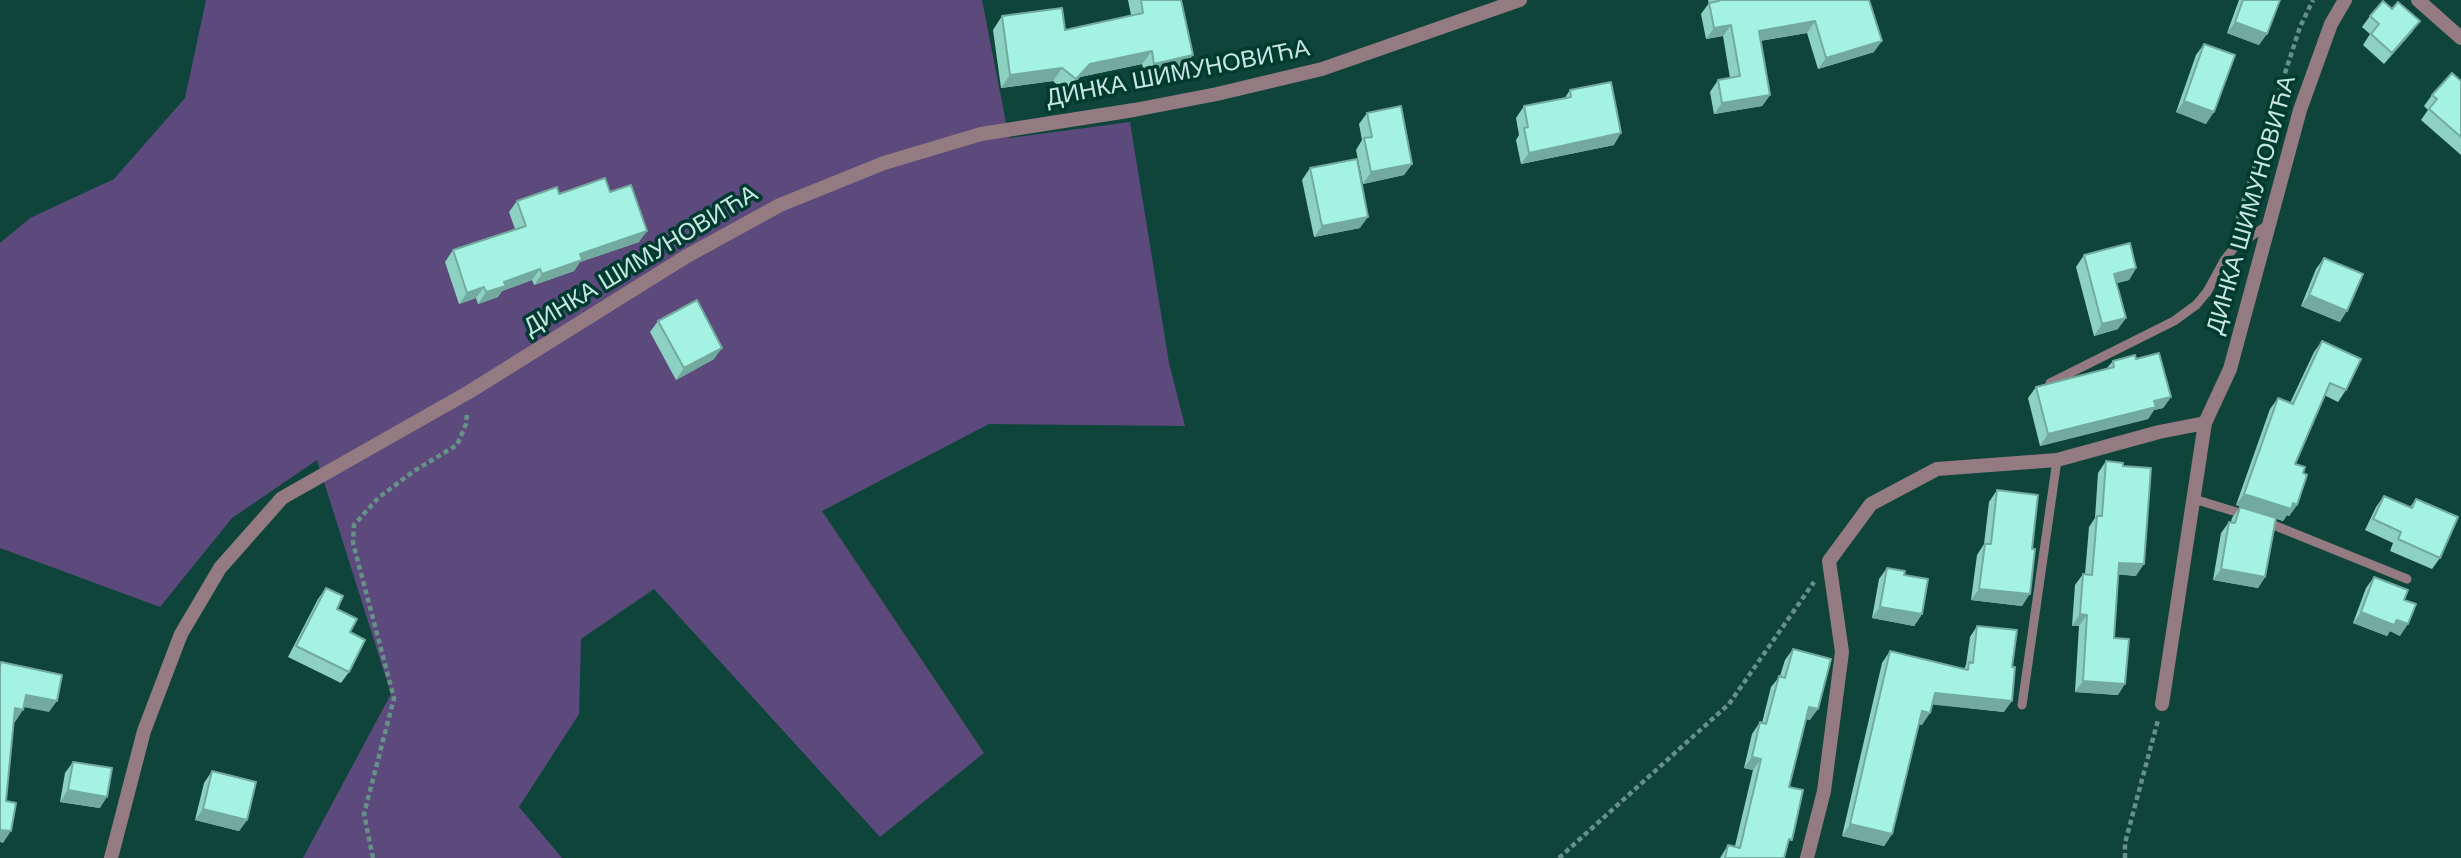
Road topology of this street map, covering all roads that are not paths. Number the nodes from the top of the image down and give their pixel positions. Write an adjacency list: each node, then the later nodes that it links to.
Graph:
1 (1520, 0): 13 (street, ДИНКА ШИМУНОВИЋА)
2 (2345, 0): 5 (street, ДИНКА ШИМУНОВИЋА)
3 (2418, 0): 4 (street)
4 (2461, 38)
5 (2269, 224): 6 (lane); 7 (street, ДИНКА ШИМУНОВИЋА)
6 (2050, 383)
7 (2205, 423): 8 (street); 9 (street, ДИНКА ШИМУНОВИЋА)
8 (2057, 460): 12 (lane); 14 (street)
9 (2194, 499): 10 (lane); 11 (street, ДИНКА ШИМУНОВИЋА)
10 (2407, 579)
11 (2162, 704)
12 (2021, 705)
13 (111, 858)
14 (1807, 858)

